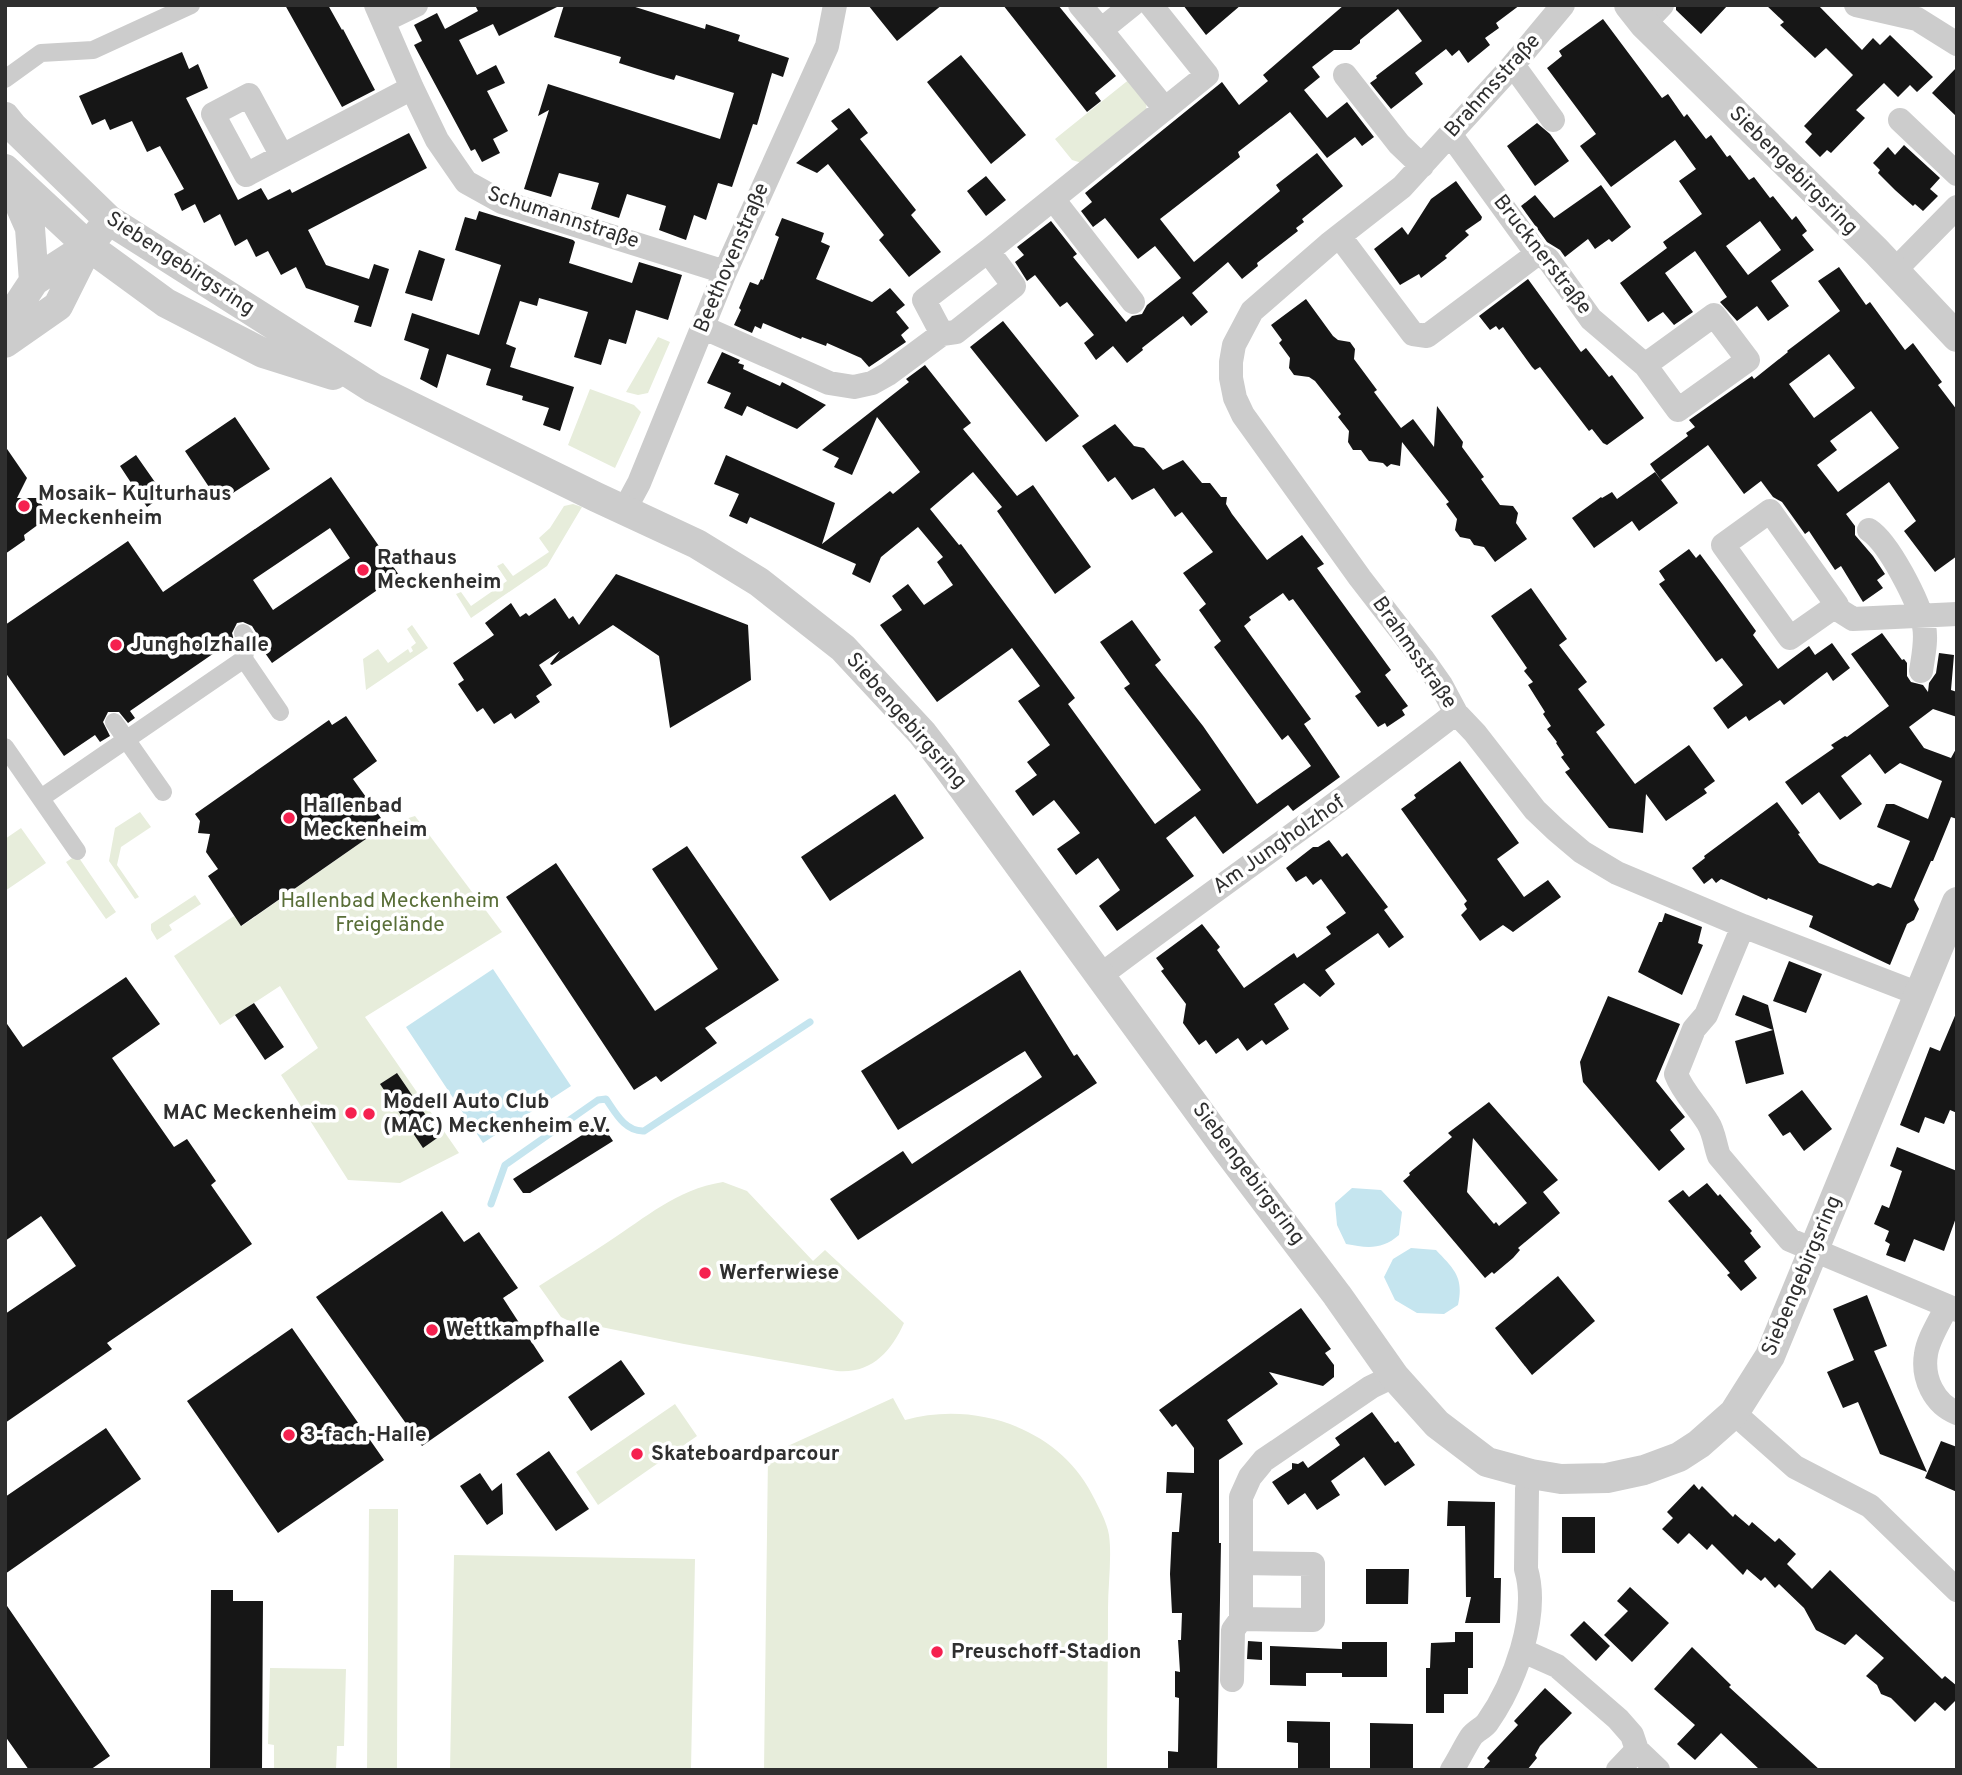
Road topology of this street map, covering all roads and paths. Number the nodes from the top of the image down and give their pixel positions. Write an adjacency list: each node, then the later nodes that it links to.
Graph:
1 (191, 5): 15 (street)
2 (416, 5): 10 (street, Schumannstraße)
3 (835, 5): 34 (street, Beethovenstraße)
4 (1080, 5): 11 (street)
5 (1132, 5): 11 (street)
6 (1151, 5): 17 (street)
7 (1563, 5): 13 (street, Brahmsstraße)
8 (1856, 5): 12 (street)
9 (1645, 12): 33 (street, Siebengebirgsring)
10 (379, 13): 16 (street, Schumannstraße)
11 (1101, 30): 17 (street)
12 (1957, 44)
13 (1513, 65): 19 (street); 21 (street, Brahmsstraße)
14 (1345, 75): 23 (street)
15 (7, 77)
16 (412, 88): 22 (street); 34 (street, Schumannstraße)
17 (1165, 109): 26 (street)
18 (5, 117): 28 (street, Siebengebirgsring)
19 (1553, 120)
20 (1900, 120): 25 (street)
21 (1450, 134): 23 (street, Brahmsstraße); 32 (street, Brucknerstraße)
22 (282, 156)
23 (1422, 166): 29 (street, Brahmsstraße)
24 (5, 171): 30 (street, Siebengebirgsring); 35 (street)
25 (1957, 174)
26 (1053, 199): 31 (street); 36 (street)
27 (1957, 207): 33 (street)
28 (109, 220): 30 (street); 43 (street, Siebengebirgsring)
29 (1340, 237): 32 (street); 53 (street, Brahmsstraße)
30 (88, 246): 35 (street); 41 (street); 43 (street, Siebengebirgsring)
31 (988, 251): 39 (street); 39 (street)
32 (1537, 254): 42 (street, Brucknerstraße)
33 (1891, 267): 40 (street, Siebengebirgsring)
34 (725, 272): 38 (street, Beethovenstraße)
35 (34, 281): 37 (street)
36 (1133, 302)
37 (5, 325)
38 (702, 327): 39 (street); 44 (street, Beethovenstraße)
39 (942, 334)
40 (1957, 338)
41 (5, 343)
42 (1645, 365): 42 (street, Brucknerstraße)
43 (373, 388): 44 (street, Siebengebirgsring)
44 (625, 509): 62 (street, Siebengebirgsring)
45 (1869, 530): 48 (street)
46 (1834, 607): 46 (street); 48 (street)
47 (1957, 614): 48 (street)
48 (1920, 616): 51 (street)
49 (238, 637): 50 (street)
50 (244, 659): 52 (street); 55 (street)
51 (1921, 671)
52 (281, 712)
53 (1456, 713): 61 (street, Brahmsstraße); 62 (street, Am Jungholzhof)
54 (114, 722): 55 (street)
55 (126, 740): 57 (street); 58 (street)
56 (5, 747): 58 (street)
57 (163, 792)
58 (41, 798): 59 (street)
59 (77, 851)
60 (1957, 902): 63 (street, Siebengebirgsring)
61 (1743, 926): 63 (street, Brahmsstraße); 64 (street)
62 (1101, 975): 66 (street, Siebengebirgsring)
63 (1919, 994): 64 (street, Siebengebirgsring)
64 (1812, 1251): 65 (street); 67 (street, Siebengebirgsring)
65 (1951, 1309): 68 (street)
66 (1394, 1376): 69 (street, Siebengebirgsring); 70 (street)
67 (1734, 1413): 69 (street, Siebengebirgsring); 71 (street)
68 (1957, 1413)
69 (1531, 1474): 73 (street)
70 (1242, 1563): 72 (street); 72 (street)
71 (1957, 1590)
72 (1241, 1619): 74 (street)
73 (1521, 1652): 75 (street); 76 (street)
74 (1233, 1680)
75 (1637, 1750): 77 (street); 78 (street)
76 (1452, 1770)
77 (1618, 1770)
78 (1658, 1770)

